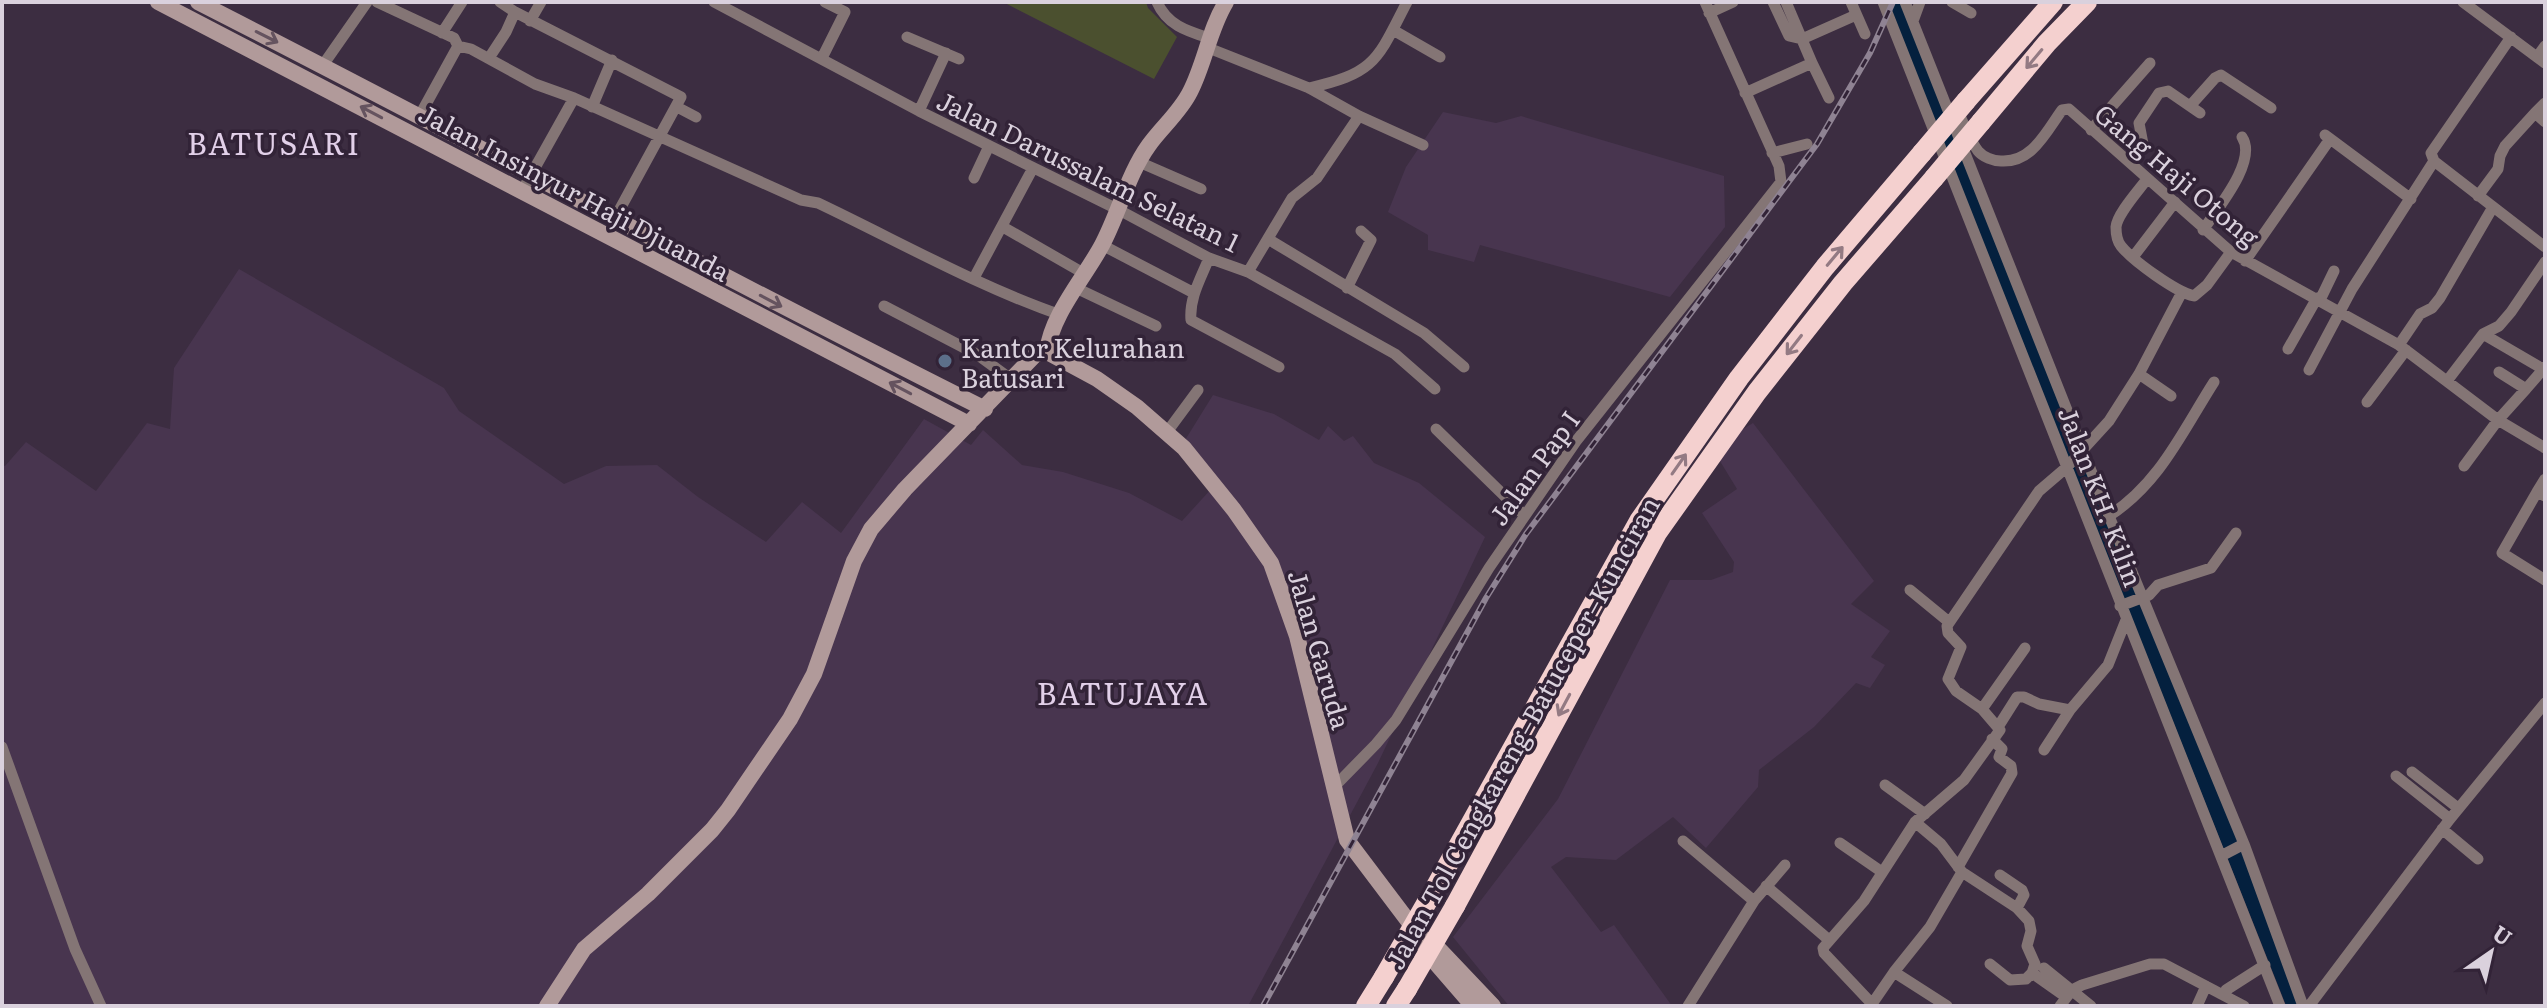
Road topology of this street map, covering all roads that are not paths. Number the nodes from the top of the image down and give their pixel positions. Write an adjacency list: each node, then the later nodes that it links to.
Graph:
1 (158, 2): 33 (main road, Jalan Insinyur Haji Djuanda)
2 (198, 2): 28 (main road, Jalan Insinyur Haji Djuanda)
3 (367, 2): 50 (street)
4 (377, 2): 32 (street)
5 (462, 2): 32 (street)
6 (500, 2): 25 (street)
7 (541, 2): 29 (street)
8 (714, 2): 44 (street, Jalan Darussalam Selatan 1)
9 (825, 2): 44 (street)
10 (1157, 2): 38 (street)
11 (1226, 2): 38 (main road)
12 (1407, 2): 31 (street)
13 (1733, 2): 24 (street)
14 (1773, 2): 37 (street)
15 (1786, 2): 37 (street)
16 (1851, 2): 27 (street)
17 (1883, 2): 135 (street, Jalan KH. Kilin)
18 (1905, 2): 30 (street, Jalan KH. Kilin)
19 (1920, 2): 30 (street)
20 (1952, 2): 26 (street)
21 (2053, 2): 187 (highway, Jalan Tol Cengkareng–Batuceper–Kunciran, one-way to 21, bridge)
22 (2087, 2): 182 (highway, Jalan Tol Cengkareng–Batuceper–Kunciran, one-way to 182, bridge)
23 (2463, 2): 36 (street)
24 (1707, 8): 53 (street)
25 (515, 12): 29 (street); 43 (street)
26 (1971, 13)
27 (1856, 15): 34 (street); 37 (street)
28 (230, 18): 33 (main road); 50 (main road, Jalan Insinyur Haji Djuanda, one-way to 50)
29 (530, 21): 46 (street)
30 (1913, 21): 52 (street, Jalan KH. Kilin)
31 (1393, 30): 42 (street); 51 (street)
32 (442, 33): 39 (street)
33 (221, 34): 81 (main road, Jalan Insinyur Haji Djuanda, one-way to 33)
34 (1865, 34)
35 (907, 37): 41 (street)
36 (2511, 37): 47 (street); 74 (street)
37 (1802, 39): 48 (street)
38 (1208, 42): 51 (street); 75 (main road)
39 (458, 46): 43 (street); 62 (street)
40 (2545, 46): 47 (street)
41 (946, 53): 45 (street); 60 (street)
42 (1440, 57)
43 (489, 58): 54 (street)
44 (822, 58): 60 (street, Jalan Darussalam Selatan 1)
45 (959, 59)
46 (612, 60): 57 (street); 58 (street)
47 (2541, 60)
48 (1812, 63): 53 (street); 55 (street)
49 (2150, 63): 66 (street)
50 (323, 65): 62 (main road, Jalan Insinyur Haji Djuanda)
51 (1309, 88): 63 (street)
52 (1941, 88): 66 (street, Gang Haji Otong); 135 (street, Jalan KH. Kilin)
53 (1745, 93): 72 (street)
54 (574, 98): 57 (street); 77 (street)
55 (1829, 98)
56 (2545, 103): 61 (street)
57 (592, 107): 67 (street)
58 (677, 107): 64 (street); 67 (street)
59 (2271, 108): 73 (street)
60 (919, 111): 71 (street, Jalan Darussalam Selatan 1)
61 (2535, 113): 65 (street); 82 (street)
62 (420, 115): 77 (main road, Jalan Insinyur Haji Djuanda)
63 (1359, 116): 70 (street); 91 (street)
64 (696, 117)
65 (2545, 122)
66 (2091, 130): 73 (street, Gang Haji Otong)
67 (661, 136): 87 (street); 101 (street)
68 (2242, 137): 89 (street)
69 (1807, 144): 72 (street)
70 (1423, 145)
71 (989, 146): 76 (street, Jalan Darussalam Selatan 1); 78 (street)
72 (1772, 153): 139 (street, Jalan Pap I)
73 (2127, 160): 79 (street, Gang Haji Otong)
74 (2434, 161): 82 (street); 83 (street)
75 (1139, 162): 80 (street); 86 (main road)
76 (1033, 168): 86 (street, Jalan Darussalam Selatan 1); 88 (street)
77 (531, 174): 81 (street); 87 (main road, Jalan Insinyur Haji Djuanda)
78 (974, 178)
79 (2147, 179): 84 (street, Gang Haji Otong); 95 (street)
80 (1201, 189)
81 (522, 191): 131 (main road, Jalan Insinyur Haji Djuanda, one-way to 81)
82 (2478, 196): 85 (street)
83 (2411, 199): 97 (street); 108 (street)
84 (2175, 202): 89 (street, Gang Haji Otong); 95 (street)
85 (2493, 207): 93 (street); 112 (street)
86 (1119, 210): 92 (main road); 96 (street, Jalan Darussalam Selatan 1)
87 (615, 218): 129 (main road, Jalan Insinyur Haji Djuanda, one-way to 129)
88 (1003, 227): 101 (street); 102 (street)
89 (2203, 230): 94 (street, Gang Haji Otong)
90 (1361, 231): 103 (street)
91 (1268, 239): 100 (street); 103 (street)
92 (1102, 245): 102 (main road); 105 (street)
93 (2545, 247)
94 (2231, 252): 97 (street, Gang Haji Otong); 104 (street)
95 (2133, 257): 104 (street)
96 (1209, 258): 100 (street, Jalan Darussalam Selatan 1); 105 (street)
97 (2245, 261): 106 (street, Gang Haji Otong)
98 (2545, 262): 111 (street)
99 (2334, 271): 106 (street)
100 (1248, 272): 124 (street, Jalan Darussalam Selatan 1)
101 (974, 278): 109 (street)
102 (1081, 281): 109 (main road); 110 (street)
103 (1347, 288): 116 (street)
104 (2182, 292): 120 (street)
105 (1194, 293): 115 (street)
106 (2318, 299): 108 (street, Gang Haji Otong); 113 (street)
107 (884, 306): 121 (street)
108 (2340, 310): 112 (street, Gang Haji Otong); 118 (street)
109 (1061, 315): 114 (main road)
110 (1156, 326)
111 (2483, 334): 117 (street); 122 (street)
112 (2402, 348): 122 (street, Gang Haji Otong); 128 (street)
113 (2288, 349)
114 (1047, 352): 121 (main road); 133 (main road, Jalan Garuda)
115 (1279, 367)
116 (1464, 367)
117 (2544, 368): 125 (street)
118 (2309, 370)
119 (2499, 372): 125 (street)
120 (2139, 374): 127 (street); 135 (street)
121 (1012, 380): 129 (main road)
122 (2447, 381): 130 (street, Gang Haji Otong)
123 (2214, 382): 140 (street)
124 (1435, 389)
125 (2526, 389): 130 (street)
126 (1198, 390): 133 (street)
127 (2171, 396)
128 (2367, 402)
129 (985, 409): 131 (main road)
130 (2498, 420): 134 (street, Gang Haji Otong); 136 (street)
131 (969, 424): 186 (main road)
132 (1436, 429): 139 (street)
133 (1167, 432): 158 (main road, Jalan Garuda)
134 (2545, 448)
135 (2075, 457): 140 (street, Jalan KH. Kilin); 144 (street, Jalan KH. Kilin); 146 (street)
136 (2464, 466)
137 (2545, 479): 138 (street)
138 (2541, 494): 142 (street)
139 (1524, 515): 158 (street, Jalan Pap I)
140 (2109, 516): 144 (street, Jalan KH. Kilin)
141 (2236, 533): 144 (street)
142 (2545, 580)
143 (1910, 590): 146 (street)
144 (2131, 602): 145 (street, Jalan KH. Kilin); 164 (street, Jalan KH. Kilin)
145 (2126, 620): 150 (street); 165 (street, Jalan KH. Kilin)
146 (1949, 622): 149 (street)
147 (2025, 648): 149 (street)
148 (2545, 703): 159 (street)
149 (1982, 709): 151 (street)
150 (2070, 710): 151 (street); 154 (street)
151 (1998, 727): 152 (street)
152 (1992, 739): 160 (street); 168 (street)
153 (2, 747): 185 (street)
154 (2044, 750)
155 (2412, 772): 159 (street)
156 (2396, 776): 161 (street)
157 (1885, 785): 160 (street)
158 (1334, 787): 174 (main road, Jalan Garuda)
159 (2458, 808): 161 (street)
160 (1920, 818): 168 (street); 169 (street)
161 (2446, 824): 166 (street); 196 (street)
162 (1683, 841): 172 (street)
163 (1840, 843): 169 (street)
164 (2242, 846): 165 (street); 196 (street, Jalan KH. Kilin)
165 (2224, 855): 177 (street, Jalan KH. Kilin)
166 (2478, 859)
167 (1785, 865): 171 (street)
168 (1960, 869): 173 (street); 179 (street)
169 (1882, 872): 175 (street)
170 (2000, 875): 173 (street)
171 (1766, 886): 172 (street); 175 (street)
172 (1754, 901): 190 (street)
173 (2017, 908): 178 (street)
174 (1421, 938): 188 (main road, Jalan Garuda); 189 (main road, Jalan Garuda)
175 (1829, 940): 184 (street)
176 (1990, 964): 178 (street)
177 (2265, 965): 181 (street); 195 (street, Jalan KH. Kilin)
178 (2038, 970): 183 (street)
179 (1894, 972): 184 (street); 191 (street)
180 (2206, 986): 183 (street); 193 (street); 194 (street)
181 (2226, 990)
182 (1401, 998)
183 (2066, 998): 192 (street)
184 (1873, 1005)
185 (101, 1006)
186 (547, 1006)
187 (1366, 1006)
188 (1473, 1006)
189 (1493, 1006)
190 (1688, 1006)
191 (1947, 1006)
192 (2091, 1006)
193 (2197, 1006)
194 (2244, 1006)
195 (2280, 1006)
196 (2306, 1006)

